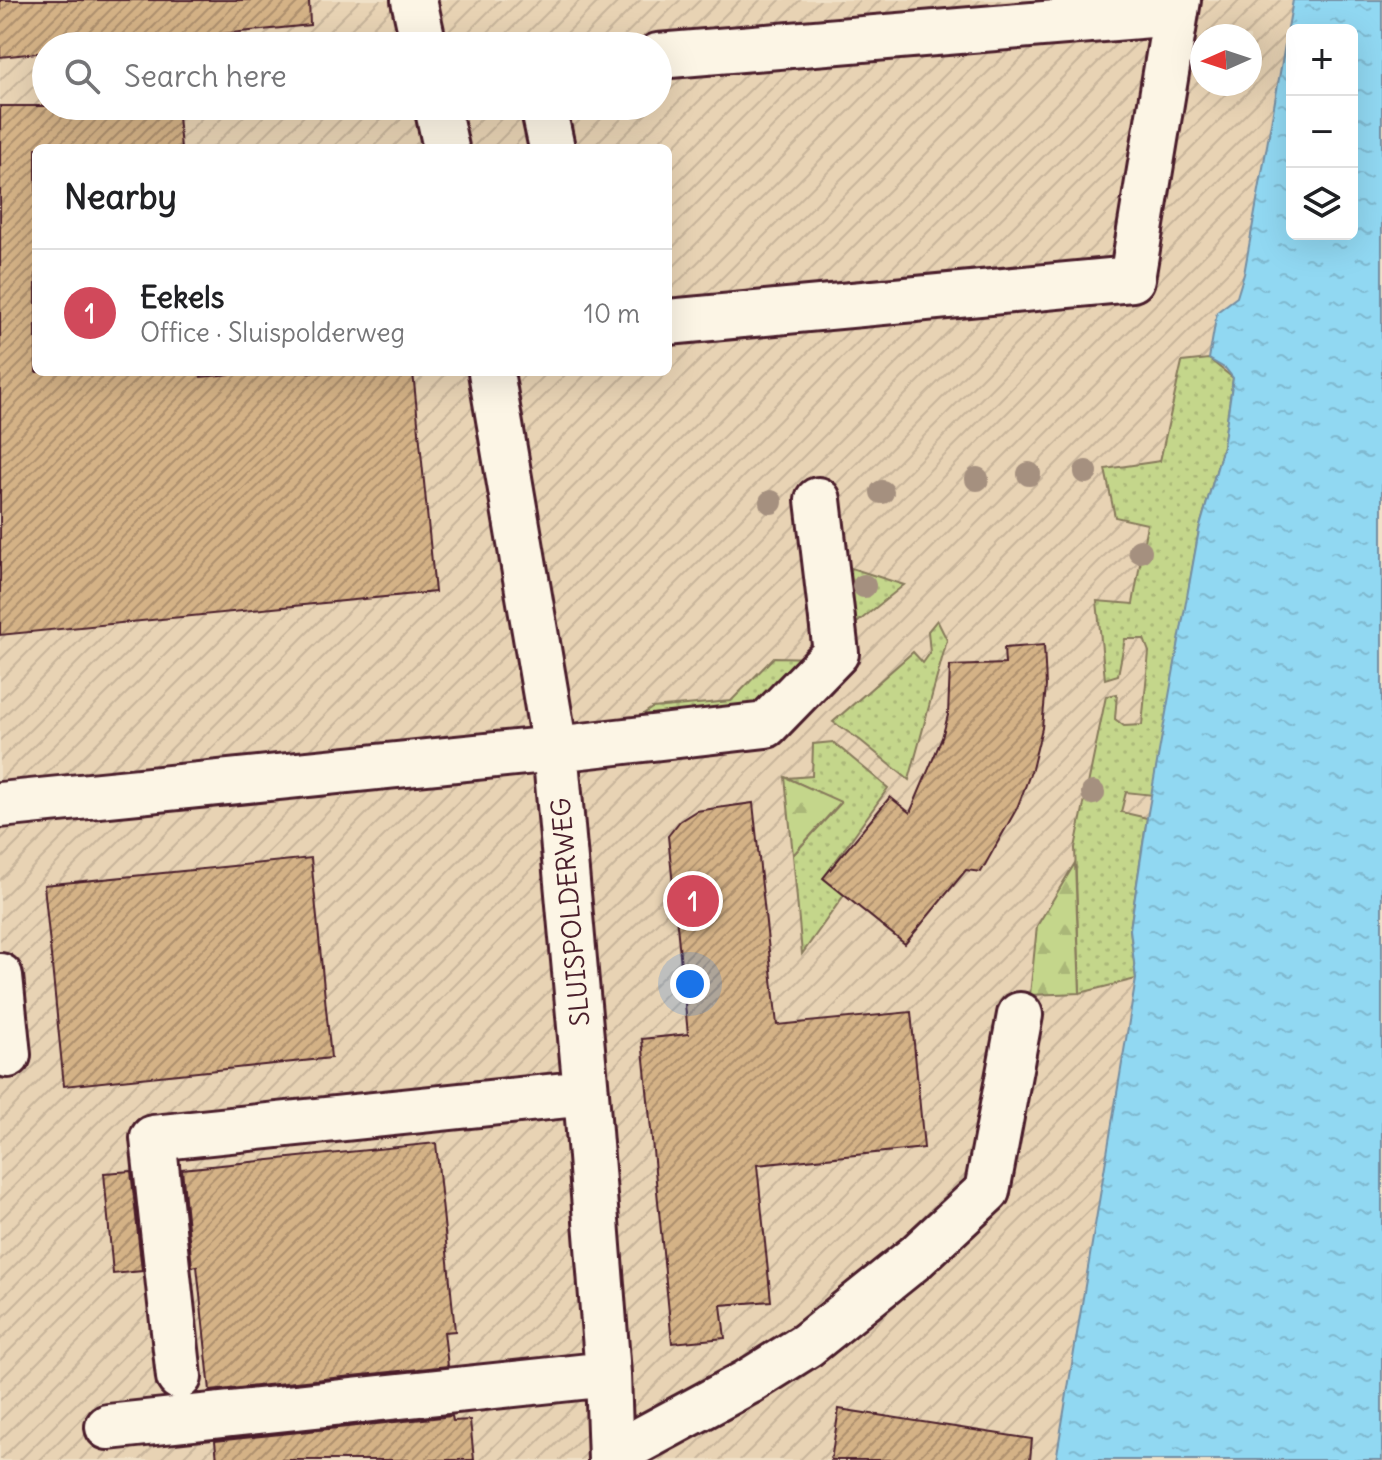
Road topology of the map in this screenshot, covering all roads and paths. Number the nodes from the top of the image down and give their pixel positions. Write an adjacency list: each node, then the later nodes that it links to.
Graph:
1 (414, 0): 3 (street)
2 (1176, 6): 4 (street); 9 (street)
3 (421, 32)
4 (672, 55)
5 (440, 120): 7 (street)
6 (546, 120): 8 (street)
7 (445, 144)
8 (551, 144)
9 (672, 322)
10 (492, 376): 12 (street, SLUISPOLDERWEG)
11 (818, 500): 12 (street)
12 (555, 749): 13 (street); 17 (street, SLUISPOLDERWEG)
13 (0, 805)
14 (0, 976): 16 (street)
15 (1020, 1015): 21 (street, SLUISPOLDERWEG)
16 (8, 1055)
17 (586, 1093): 18 (street, SLUISPOLDERWEG); 19 (street)
18 (608, 1374): 20 (street); 21 (street, SLUISPOLDERWEG)
19 (179, 1377)
20 (108, 1427)
21 (611, 1458)

